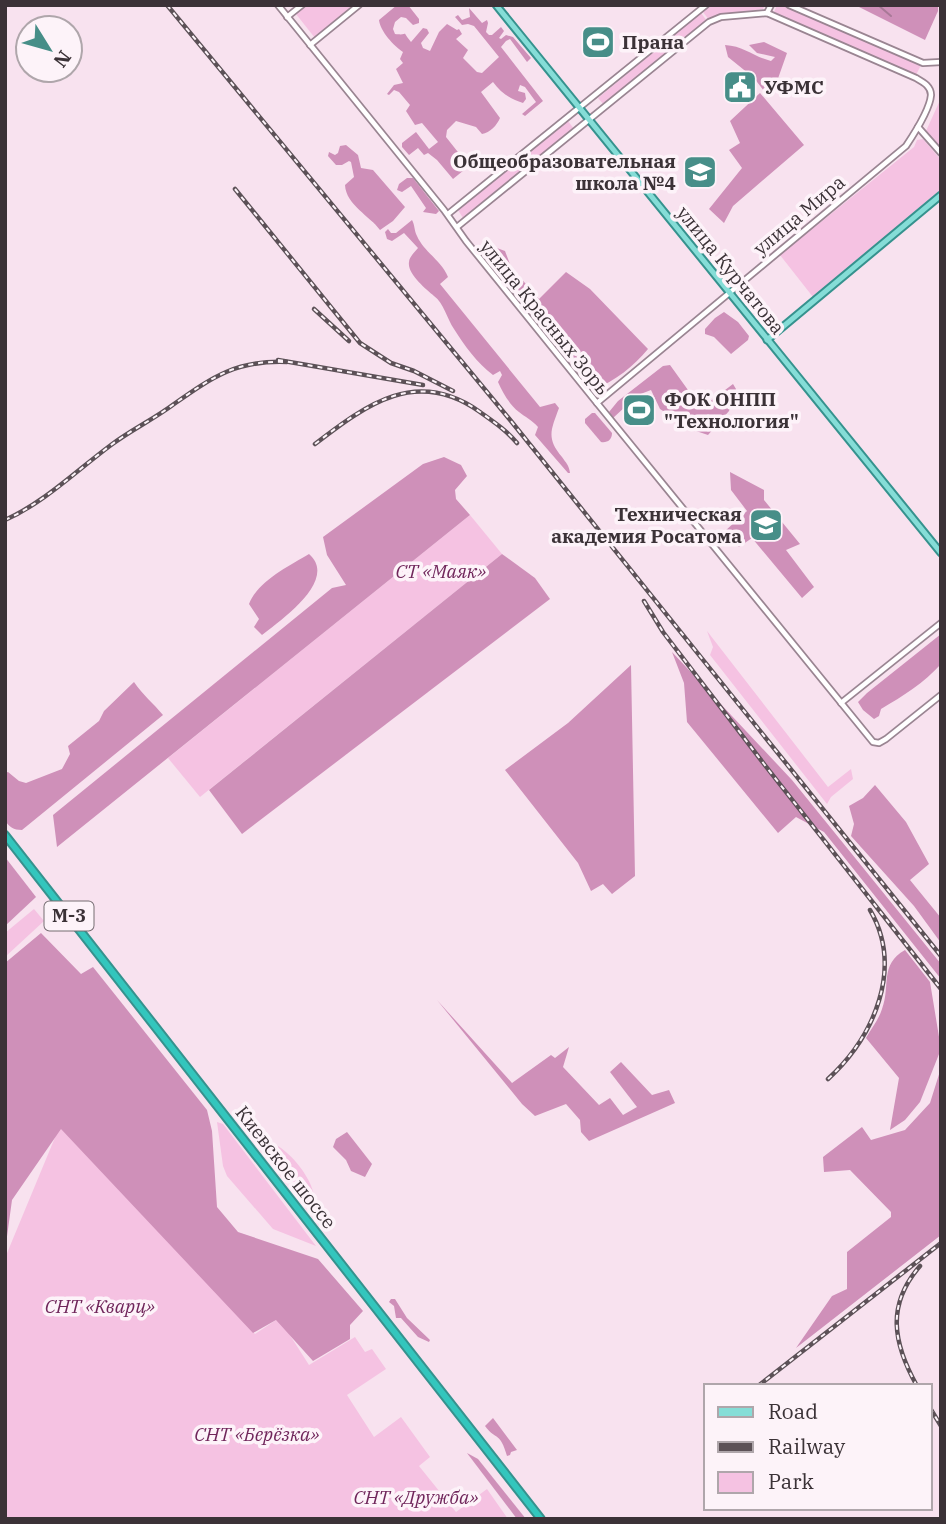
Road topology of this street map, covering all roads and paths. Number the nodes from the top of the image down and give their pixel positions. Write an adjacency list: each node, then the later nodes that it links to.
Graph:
1 (278, 5): 9 (street, улица Красных Зорь)
2 (302, 5): 9 (street)
3 (359, 5): 10 (street)
4 (496, 5): 12 (main road, улица Курчатова)
5 (706, 5): 12 (street)
6 (771, 5): 8 (street)
7 (789, 5): 11 (street)
8 (767, 13): 13 (street); 14 (street, улица Мира)
9 (287, 17): 10 (street, улица Красных Зорь)
10 (310, 45): 17 (street, улица Красных Зорь)
11 (939, 63)
12 (579, 108): 13 (main road, улица Курчатова); 17 (street)
13 (589, 119): 18 (street); 19 (main road, улица Курчатова)
14 (918, 127): 15 (street); 19 (street, улица Мира)
15 (941, 153)
16 (941, 195): 20 (main road)
17 (448, 214): 18 (street, улица Красных Зорь)
18 (457, 227): 21 (street, улица Красных Зорь)
19 (730, 293): 20 (main road, улица Курчатова); 21 (street, улица Мира)
20 (767, 340): 22 (main road, улица Курчатова)
21 (597, 403): 25 (street, улица Красных Зорь)
22 (941, 553)
23 (941, 623): 25 (street)
24 (941, 695): 25 (street, улица Красных Зорь)
25 (841, 703)
26 (5, 835): 27 (highway, Киевское шоссе / М-3)
27 (541, 1519)

